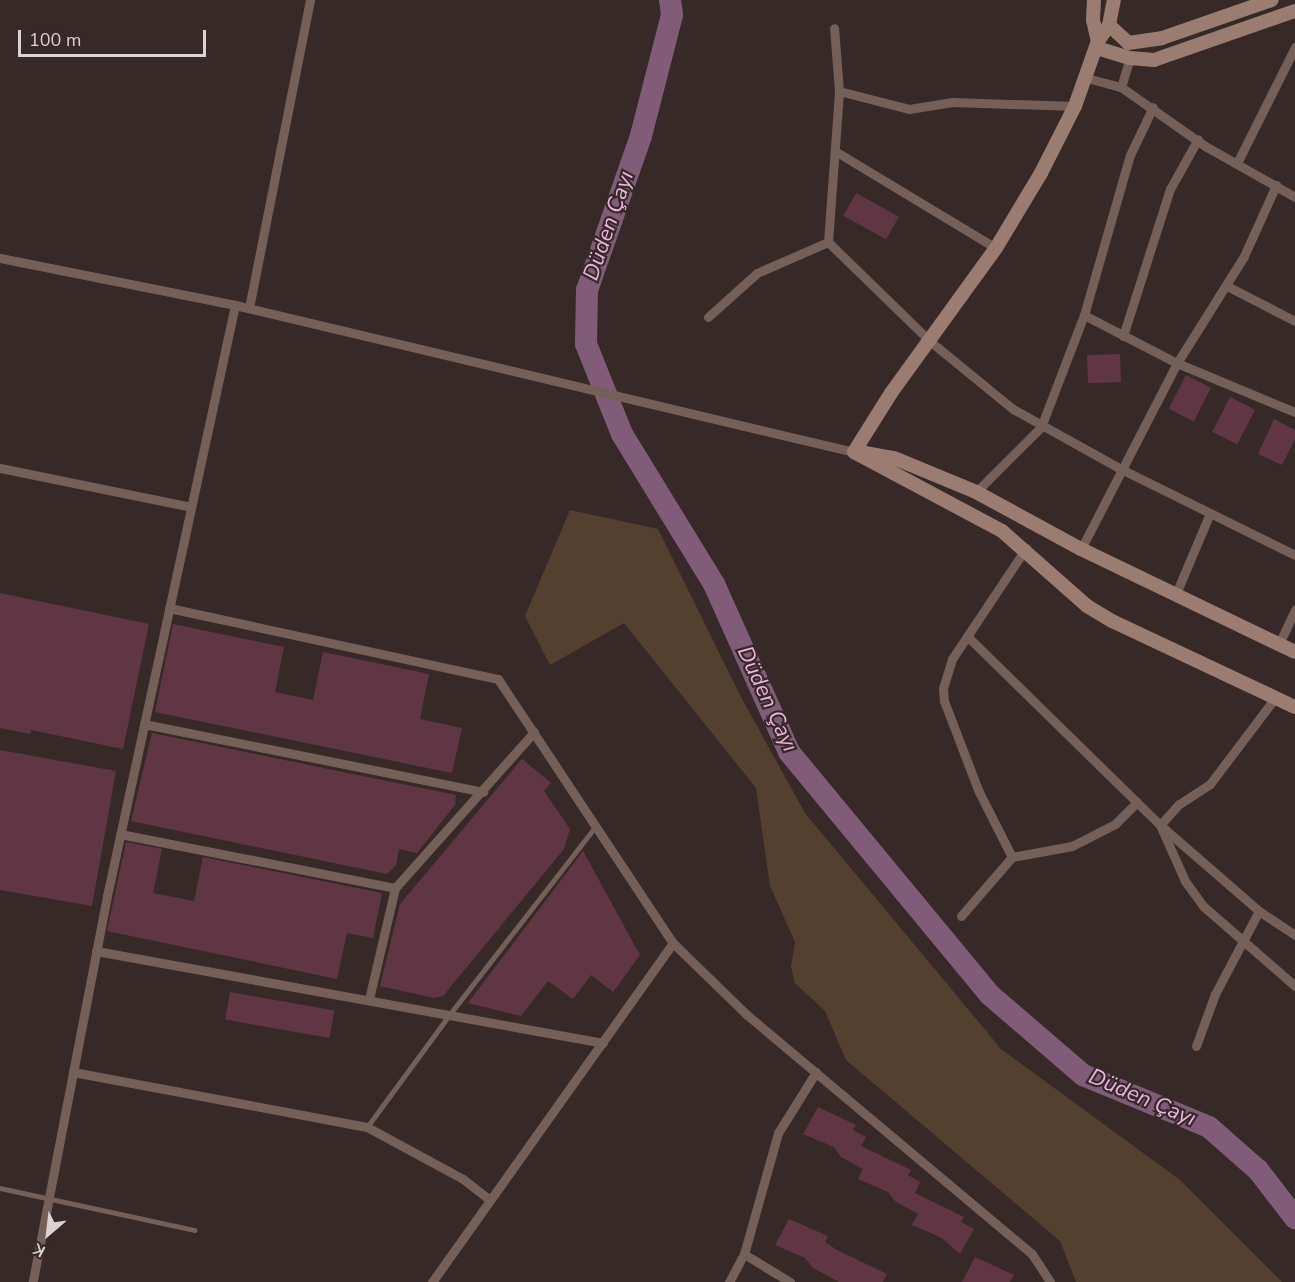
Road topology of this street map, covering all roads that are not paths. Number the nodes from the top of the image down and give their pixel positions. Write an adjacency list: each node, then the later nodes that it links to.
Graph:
1 (310, 0): 27 (street)
2 (1094, 0): 9 (main road)
3 (1114, 0): 6 (main road)
4 (1272, 0): 8 (main road)
5 (1295, 11): 11 (main road)
6 (1109, 25): 8 (main road); 9 (main road)
7 (834, 28): 14 (street)
8 (1128, 43): 9 (main road); 11 (main road)
9 (1099, 46): 11 (main road); 12 (main road)
10 (1295, 47): 19 (street)
11 (1130, 58): 13 (street)
12 (1086, 78): 13 (street); 15 (main road)
13 (1121, 87): 16 (street)
14 (839, 92): 15 (street); 18 (street)
15 (1075, 106): 23 (main road)
16 (1153, 106): 17 (street); 28 (street)
17 (1197, 139): 19 (street); 31 (street)
18 (835, 151): 22 (street); 23 (street)
19 (1237, 164): 20 (street)
20 (1276, 185): 21 (street); 25 (street)
21 (1295, 197)
22 (828, 242): 29 (street); 32 (street)
23 (996, 248): 32 (main road)
24 (0, 258): 26 (street)
25 (1227, 286): 30 (street); 33 (street)
26 (235, 305): 27 (street); 40 (street)
27 (249, 308): 36 (street)
28 (1084, 315): 31 (street); 35 (street)
29 (708, 317)
30 (1295, 321)
31 (1123, 336): 33 (street)
32 (932, 342): 35 (street); 36 (main road)
33 (1177, 363): 34 (street); 38 (street)
34 (1295, 412)
35 (1041, 427): 38 (street); 39 (street)
36 (854, 452): 39 (main road); 42 (main road)
37 (0, 468): 40 (street)
38 (1121, 469): 41 (street); 43 (street)
39 (976, 492): 43 (main road)
40 (191, 507): 46 (street)
41 (1210, 513): 44 (street); 45 (street)
42 (1026, 548): 48 (street); 51 (main road)
43 (1081, 549): 45 (main road)
44 (1295, 555)
45 (1175, 596): 49 (main road)
46 (169, 608): 53 (street); 54 (street)
47 (1295, 610): 49 (street)
48 (967, 636): 56 (street); 60 (street)
49 (1279, 644): 50 (main road)
50 (1295, 651)
51 (1275, 698): 52 (main road); 57 (street)
52 (1295, 707)
53 (144, 724): 55 (street); 59 (street)
54 (534, 732): 55 (street); 58 (street)
55 (483, 792): 61 (street)
56 (1137, 802): 57 (street); 60 (street)
57 (1160, 825): 62 (street); 65 (street)
58 (596, 826): 66 (street); 70 (lane)
59 (120, 834): 61 (street); 67 (street)
60 (1012, 857): 63 (street)
61 (394, 888): 69 (street)
62 (1259, 910): 64 (street); 65 (street)
63 (961, 916)
64 (1295, 935)
65 (1242, 941): 68 (street); 72 (street)
66 (673, 943): 71 (street); 74 (street)
67 (96, 951): 69 (street); 73 (street)
68 (1295, 986)
69 (369, 999): 70 (street)
70 (450, 1014): 71 (street); 75 (lane)
71 (603, 1043): 78 (street)
72 (1196, 1046)
73 (73, 1072): 75 (street); 77 (street)
74 (816, 1072): 80 (street); 85 (street)
75 (367, 1128): 78 (street)
76 (0, 1188): 77 (lane)
77 (49, 1196): 79 (lane); 81 (street)
78 (489, 1199): 82 (street)
79 (195, 1230)
80 (744, 1254): 83 (street); 84 (street)
81 (33, 1282)
82 (432, 1282)
83 (729, 1282)
84 (790, 1282)
85 (1050, 1282)

